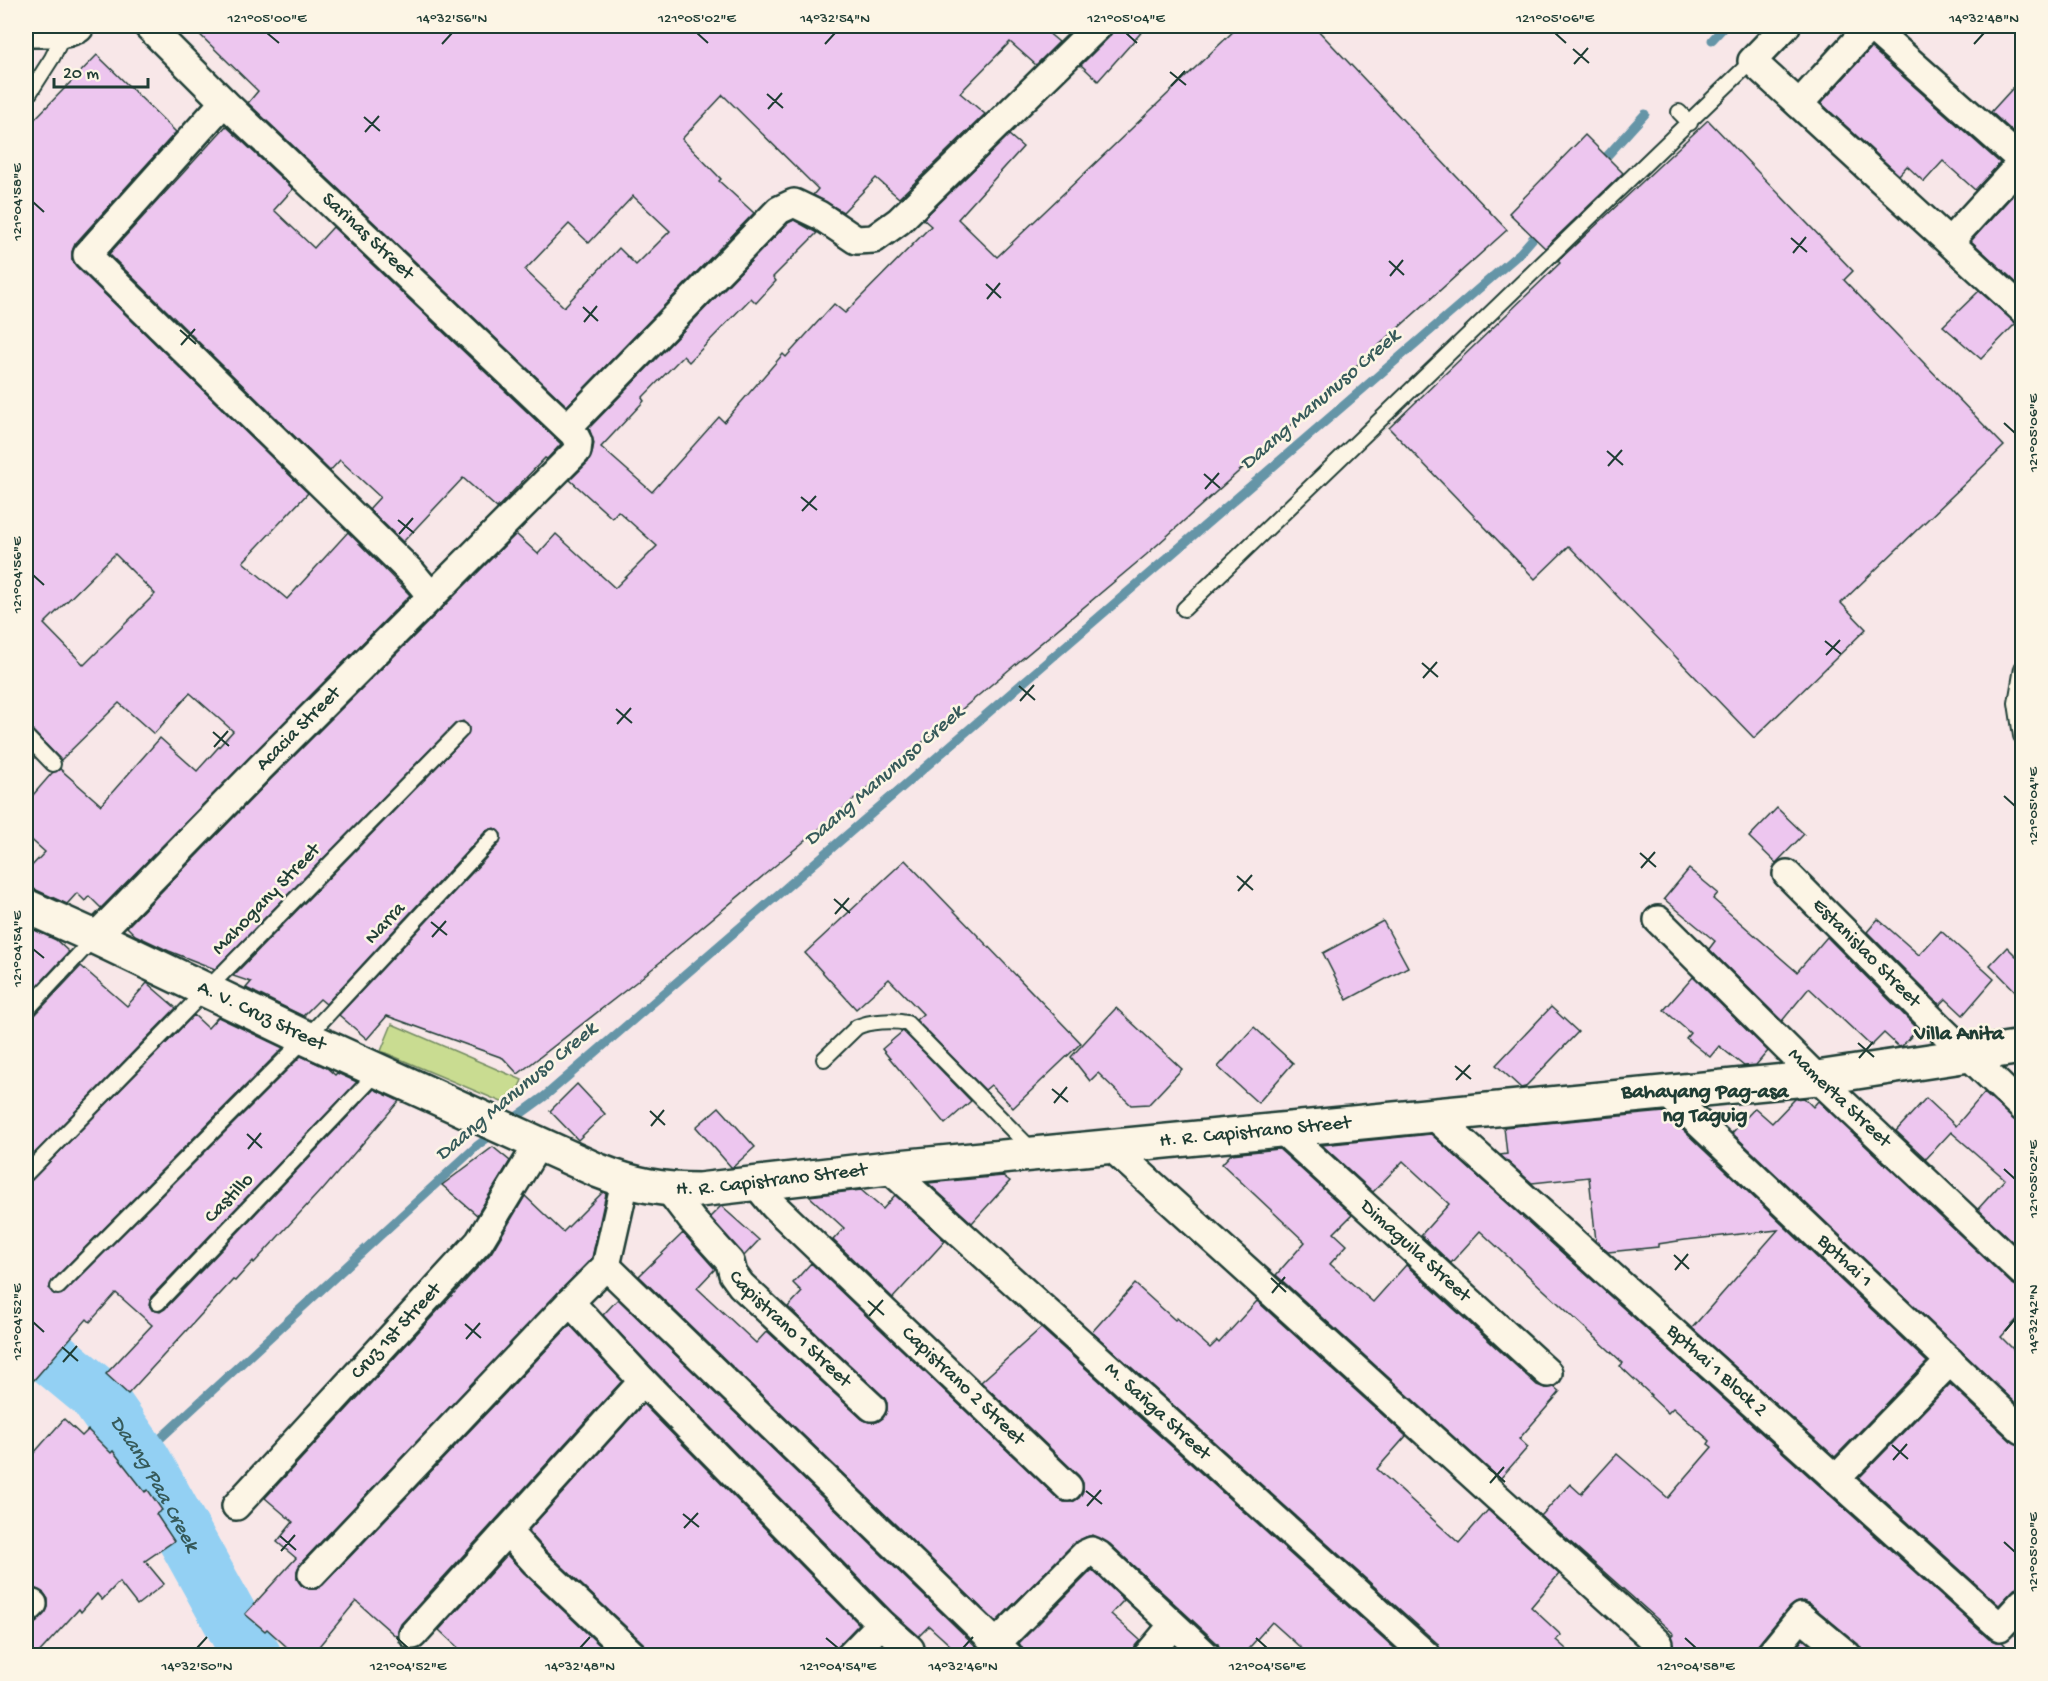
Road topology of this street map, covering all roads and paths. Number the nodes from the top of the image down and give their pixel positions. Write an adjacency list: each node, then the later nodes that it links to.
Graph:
1 (148, 26): 9 (street, Sarinas Street)
2 (1098, 26): 16 (street, Acacia Street)
3 (1786, 26): 7 (street)
4 (1870, 26): 10 (street); 13 (street)
5 (71, 28): 6 (street); 8 (lane)
6 (26, 30)
7 (1752, 61): 10 (street); 12 (lane)
8 (26, 96)
9 (224, 102): 16 (street, Sarinas Street); 17 (street)
10 (1799, 104): 14 (street)
11 (1678, 112): 12 (lane)
12 (1690, 123): 18 (lane)
13 (2022, 161): 14 (street)
14 (1950, 241): 15 (street)
15 (2022, 309)
16 (572, 439): 17 (street, Acacia Street)
17 (432, 597): 28 (street, Acacia Street)
18 (1184, 609)
19 (2022, 668): 22 (lane)
20 (461, 730): 29 (lane, Mahogany Street)
21 (26, 736): 23 (lane)
22 (2022, 737)
23 (53, 764)
24 (493, 837): 31 (lane, Narra)
25 (1787, 874): 33 (street, Estanislao Street)
26 (26, 906): 28 (street, A. V. Cruz Street)
27 (1658, 920): 36 (street, Mamerta Street)
28 (95, 937): 29 (street, A. V. Cruz Street); 30 (lane, Acacia Street)
29 (206, 990): 31 (street, A. V. Cruz Street); 46 (lane, Mahogany Street)
30 (26, 1011)
31 (306, 1038): 35 (street, A. V. Cruz Street); 52 (lane, Narra)
32 (2022, 1047): 33 (street, H. R. Capistrano Street)
33 (1968, 1055): 36 (street, H. R. Capistrano Street); 38 (street, Estanislao Street)
34 (824, 1059): 44 (lane)
35 (380, 1071): 40 (street, A. V. Cruz Street); 54 (lane, Castillo)
36 (1817, 1078): 37 (street, H. R. Capistrano Street); 51 (street, Mamerta Street)
37 (1666, 1092): 39 (street, H. R. Capistrano Street); 55 (street, Bpthai 1)
38 (2022, 1107)
39 (1433, 1115): 41 (street, H. R. Capistrano Street); 60 (street, Bpthai 1 Block 2)
40 (504, 1127): 42 (street, H. R. Capistrano Street)
41 (1282, 1130): 43 (street, H. R. Capistrano Street); 56 (street, Dimaguila Street)
42 (539, 1143): 47 (street, H. R. Capistrano Street); 62 (street, Cruz 1st Street)
43 (1111, 1147): 44 (street, H. R. Capistrano Street); 69 (street)
44 (1035, 1154): 45 (street, H. R. Capistrano Street)
45 (888, 1168): 48 (street, H. R. Capistrano Street); 76 (street, M. Sañga Street)
46 (26, 1174)
47 (625, 1182): 49 (street, H. R. Capistrano Street); 50 (street)
48 (755, 1184): 49 (street, H. R. Capistrano Street); 61 (street, Capistrano 2 Street)
49 (669, 1190): 58 (street, Capistrano 1 Street)
50 (606, 1266): 53 (street); 71 (street)
51 (2022, 1272)
52 (58, 1287)
53 (570, 1302): 57 (street); 64 (street)
54 (158, 1303)
55 (1950, 1361): 59 (street, Bpthai 1); 60 (street)
56 (1548, 1373)
57 (643, 1382): 63 (street); 66 (street)
58 (872, 1407)
59 (2022, 1430)
60 (1836, 1479): 65 (street, Bpthai 1 Block 2)
61 (1068, 1487)
62 (236, 1506)
63 (507, 1531): 68 (street); 72 (street)
64 (312, 1574)
65 (2022, 1603)
66 (881, 1624): 70 (street); 73 (street)
67 (1173, 1624): 71 (street); 74 (street); 75 (street)
68 (413, 1635)
69 (1659, 1644)
70 (910, 1649)
71 (1002, 1650)
72 (634, 1656)
73 (850, 1656)
74 (1147, 1656)
75 (1207, 1656)
76 (1427, 1656)
77 (1769, 1656): 78 (street)
78 (1848, 1656)

